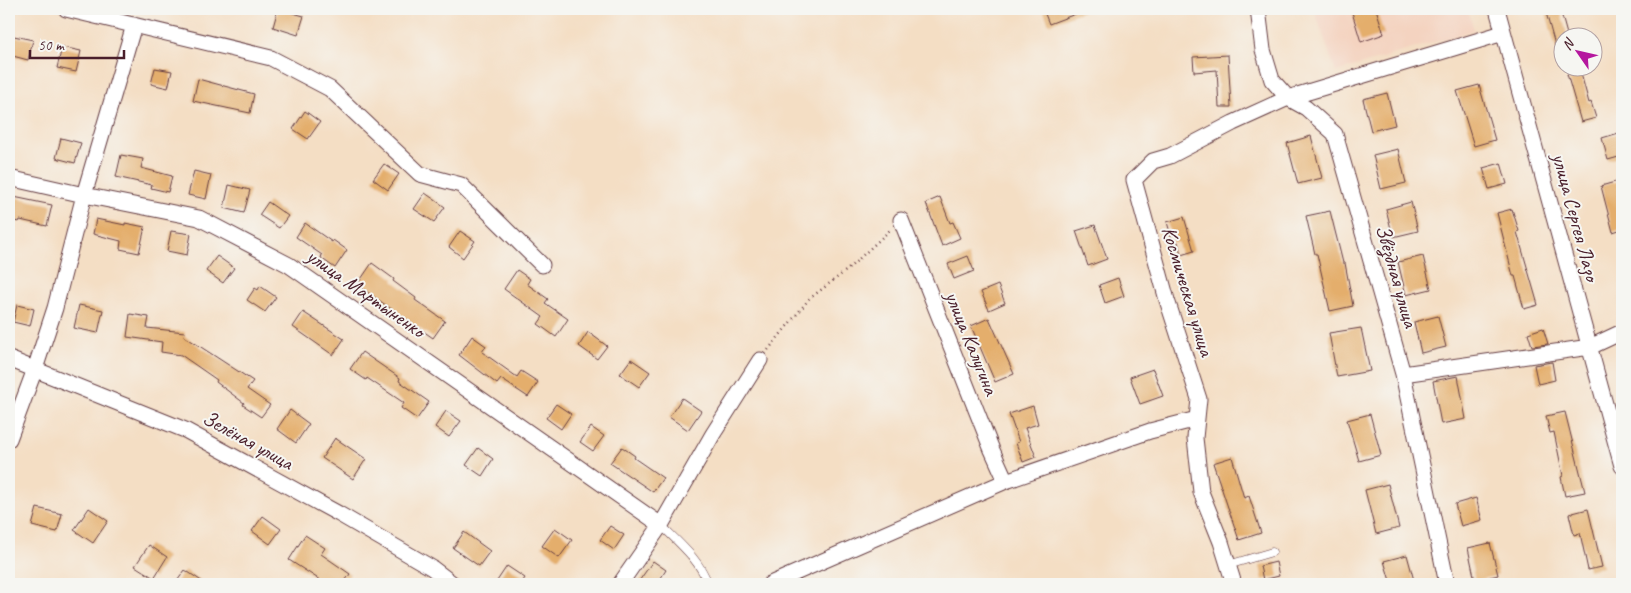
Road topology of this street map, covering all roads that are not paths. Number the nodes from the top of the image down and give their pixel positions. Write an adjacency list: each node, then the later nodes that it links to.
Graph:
1 (66, 9): 4 (street)
2 (1258, 9): 6 (street, Звёздная улица)
3 (1497, 9): 5 (street, улица Сергея Лазо)
4 (134, 25): 8 (street); 10 (street)
5 (1503, 33): 6 (street); 12 (street, улица Сергея Лазо)
6 (1288, 98): 16 (street, Звёздная улица); 17 (street, Космическая улица)
7 (9, 178): 8 (street, улица Мартыненко)
8 (84, 195): 15 (street); 21 (street, улица Мартыненко)
9 (901, 220): 20 (street, улица Калугина)
10 (542, 265)
11 (1622, 332): 12 (street)
12 (1590, 348): 16 (street); 19 (street, улица Сергея Лазо)
13 (9, 359): 15 (street, Зелёная улица)
14 (760, 360): 21 (street)
15 (35, 369): 18 (street); 24 (street, Зелёная улица)
16 (1403, 374): 29 (street, Звёздная улица)
17 (1197, 419): 20 (street); 23 (street, Космическая улица)
18 (9, 439)
19 (1622, 466)
20 (1006, 480): 27 (street)
21 (661, 525): 25 (street); 26 (lane)
22 (1272, 552): 23 (lane)
23 (1228, 566): 28 (street, Космическая улица)
24 (453, 584)
25 (620, 584)
26 (708, 584)
27 (770, 584)
28 (1234, 584)
29 (1447, 584)

